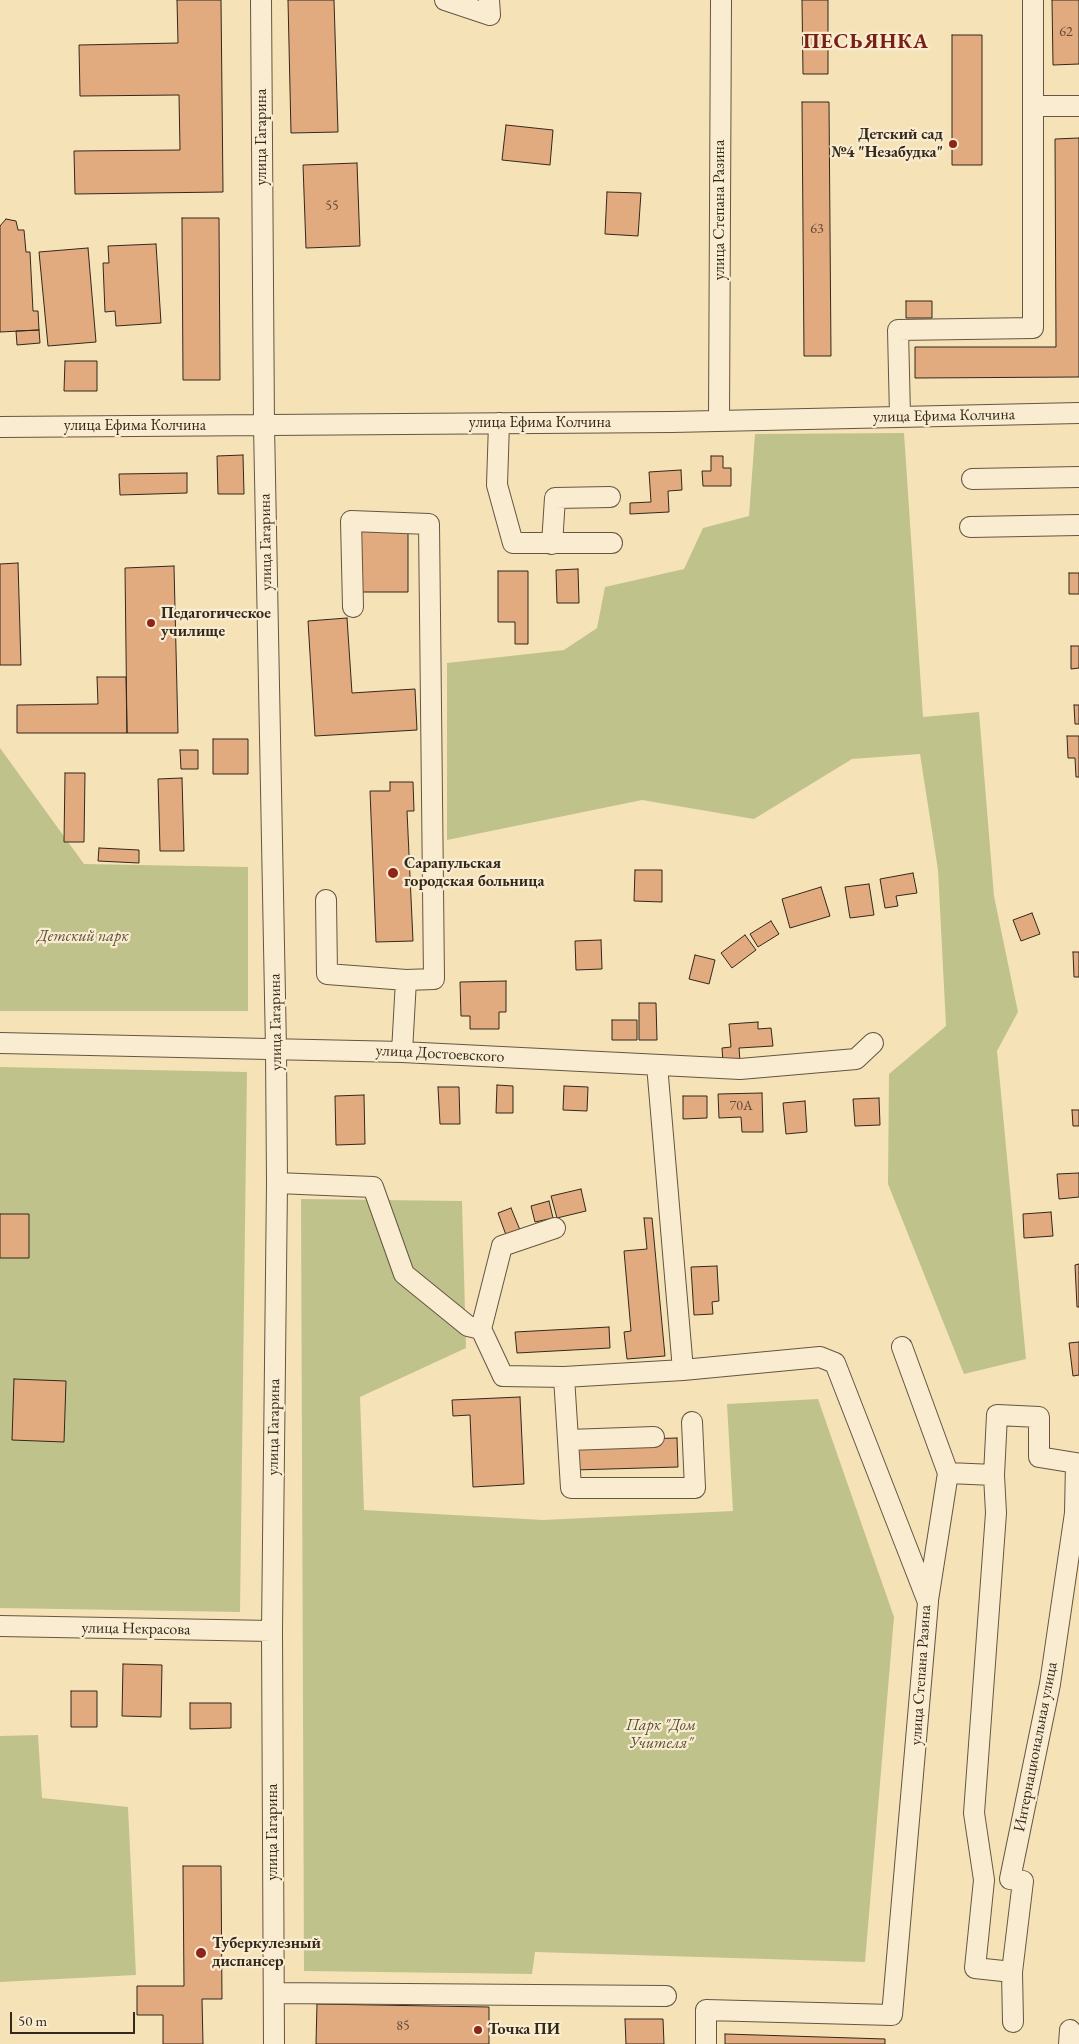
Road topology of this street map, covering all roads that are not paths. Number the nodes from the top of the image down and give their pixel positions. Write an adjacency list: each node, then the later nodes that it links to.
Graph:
1 (261, 0): 12 (street, улица Гагарина)
2 (445, 0): 3 (street)
3 (489, 0)
4 (722, 0): 10 (street, улица Степана Разина)
5 (1033, 0): 6 (street)
6 (1034, 106): 7 (street); 9 (street)
7 (1079, 106)
8 (1079, 413): 9 (street, улица Ефима Колчина)
9 (900, 416): 10 (street, улица Ефима Колчина)
10 (719, 419): 11 (street, улица Ефима Колчина)
11 (499, 423): 12 (street, улица Ефима Колчина); 19 (street)
12 (264, 425): 13 (street, улица Ефима Колчина); 26 (street, улица Гагарина)
13 (0, 427)
14 (1079, 477): 15 (street)
15 (972, 479)
16 (610, 497): 19 (street)
17 (1079, 525): 18 (street)
18 (970, 527)
19 (552, 544): 20 (street)
20 (612, 544)
21 (353, 607): 23 (street)
22 (326, 900): 23 (street)
23 (406, 980): 27 (street)
24 (0, 1043): 26 (street, улица Достоевского)
25 (873, 1043): 28 (street, улица Достоевского)
26 (276, 1049): 27 (street, улица Достоевского); 29 (street, улица Гагарина)
27 (402, 1052): 28 (street, улица Достоевского)
28 (657, 1065): 33 (street)
29 (277, 1184): 31 (street); 43 (street, улица Гагарина)
30 (555, 1228): 31 (street)
31 (481, 1329): 34 (street, улица Степана Разина)
32 (902, 1347): 39 (street)
33 (683, 1370): 34 (street, улица Степана Разина); 41 (street, улица Степана Разина)
34 (564, 1377): 37 (street)
35 (692, 1422): 37 (street)
36 (654, 1437): 37 (street)
37 (568, 1440)
38 (1078, 1464): 40 (street); 44 (street, Интернациональная улица)
39 (948, 1473): 40 (street); 41 (street)
40 (994, 1475): 44 (street)
41 (928, 1602): 49 (street, улица Степана Разина)
42 (0, 1626): 43 (street, улица Некрасова)
43 (272, 1631): 45 (street, улица Гагарина)
44 (1012, 1972): 47 (street, Интернациональная улица)
45 (274, 1993): 46 (street); 48 (street, улица Гагарина)
46 (666, 1996)
47 (1013, 2022)
48 (274, 2044)
49 (706, 2044)

